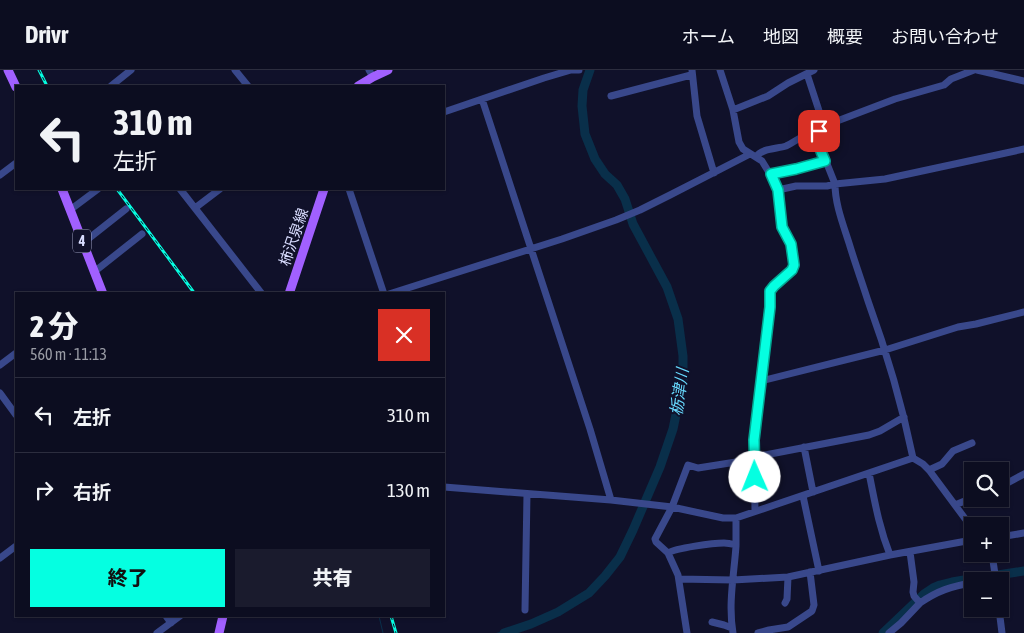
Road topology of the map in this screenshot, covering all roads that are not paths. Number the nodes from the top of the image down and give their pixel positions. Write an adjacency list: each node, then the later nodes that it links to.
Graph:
1 (131, 70): 14 (street)
2 (235, 70): 15 (street)
3 (388, 70): 10 (main road)
4 (579, 70): 18 (street)
5 (720, 70): 19 (street)
6 (814, 70): 11 (street)
7 (976, 70): 12 (street); 21 (street)
8 (8, 71): 13 (main road)
9 (692, 72): 17 (street); 27 (street)
10 (371, 73): 16 (main road)
11 (807, 74): 19 (street); 21 (street)
12 (1023, 78)
13 (15, 85)
14 (112, 85)
15 (247, 85)
16 (359, 85)
17 (611, 96)
18 (482, 99): 20 (street); 43 (street)
19 (732, 110): 24 (street)
20 (445, 112)
21 (824, 126): 22 (street)
22 (817, 136): 24 (street); 25 (street)
23 (1024, 149): 30 (street)
24 (753, 156): 27 (street); 28 (street)
25 (825, 161): 28 (street); 30 (street)
26 (15, 164): 29 (street)
27 (714, 173): 43 (street)
28 (771, 174): 37 (street)
29 (0, 175)
30 (834, 184): 37 (street); 51 (street)
31 (62, 190): 40 (main road, 4)
32 (97, 190): 40 (street)
33 (181, 190): 38 (street)
34 (219, 190): 38 (street)
35 (324, 190): 47 (main road, 柿沢泉線)
36 (349, 190): 48 (street)
37 (778, 190): 54 (street)
38 (196, 208): 46 (street)
39 (126, 209): 42 (street)
40 (70, 210): 42 (main road, 4)
41 (142, 234): 44 (street)
42 (83, 243): 44 (main road, 4)
43 (531, 248): 49 (street); 70 (street)
44 (94, 272): 45 (main road, 4)
45 (100, 292)
46 (260, 292)
47 (290, 292)
48 (383, 292)
49 (395, 292)
50 (1024, 312): 51 (street)
51 (885, 350): 54 (street); 57 (street)
52 (15, 354): 53 (street)
53 (0, 365)
54 (761, 381): 60 (street)
55 (0, 393): 56 (street)
56 (15, 414)
57 (904, 417): 59 (street); 61 (street)
58 (972, 443): 62 (street)
59 (804, 448): 60 (street); 67 (street)
60 (755, 458): 73 (street); 74 (street)
61 (913, 458): 62 (street); 63 (street)
62 (929, 470): 72 (street)
63 (869, 473): 67 (street); 84 (street)
64 (1024, 474): 65 (street)
65 (1009, 482)
66 (445, 487): 68 (street)
67 (813, 492): 69 (street)
68 (527, 494): 70 (street); 94 (street)
69 (803, 496): 74 (street); 86 (street)
70 (610, 500): 73 (street)
71 (964, 501): 72 (street)
72 (955, 505): 75 (street)
73 (672, 507): 76 (street); 83 (street)
74 (755, 511): 76 (street)
75 (964, 517)
76 (736, 518): 80 (street)
77 (1024, 534): 78 (street)
78 (1009, 536)
79 (964, 542): 82 (street)
80 (736, 545): 83 (street); 90 (street)
81 (15, 547): 85 (street)
82 (910, 552): 84 (street); 93 (street)
83 (668, 553): 89 (street)
84 (890, 555): 86 (street)
85 (0, 558)
86 (819, 570): 87 (street)
87 (810, 572): 88 (street); 105 (street)
88 (788, 577): 90 (street); 92 (street)
89 (679, 579): 90 (street); 104 (street)
90 (733, 580): 101 (street)
91 (964, 584): 93 (street)
92 (785, 603)
93 (920, 603): 106 (street)
94 (525, 610)
95 (167, 617): 100 (street)
96 (179, 617): 100 (street)
97 (224, 617): 103 (main road)
98 (1000, 617): 107 (street)
99 (712, 622): 101 (street)
100 (171, 623): 102 (street)
101 (732, 631)
102 (157, 633)
103 (219, 633)
104 (687, 633)
105 (758, 633)
106 (889, 633)
107 (1002, 633)

